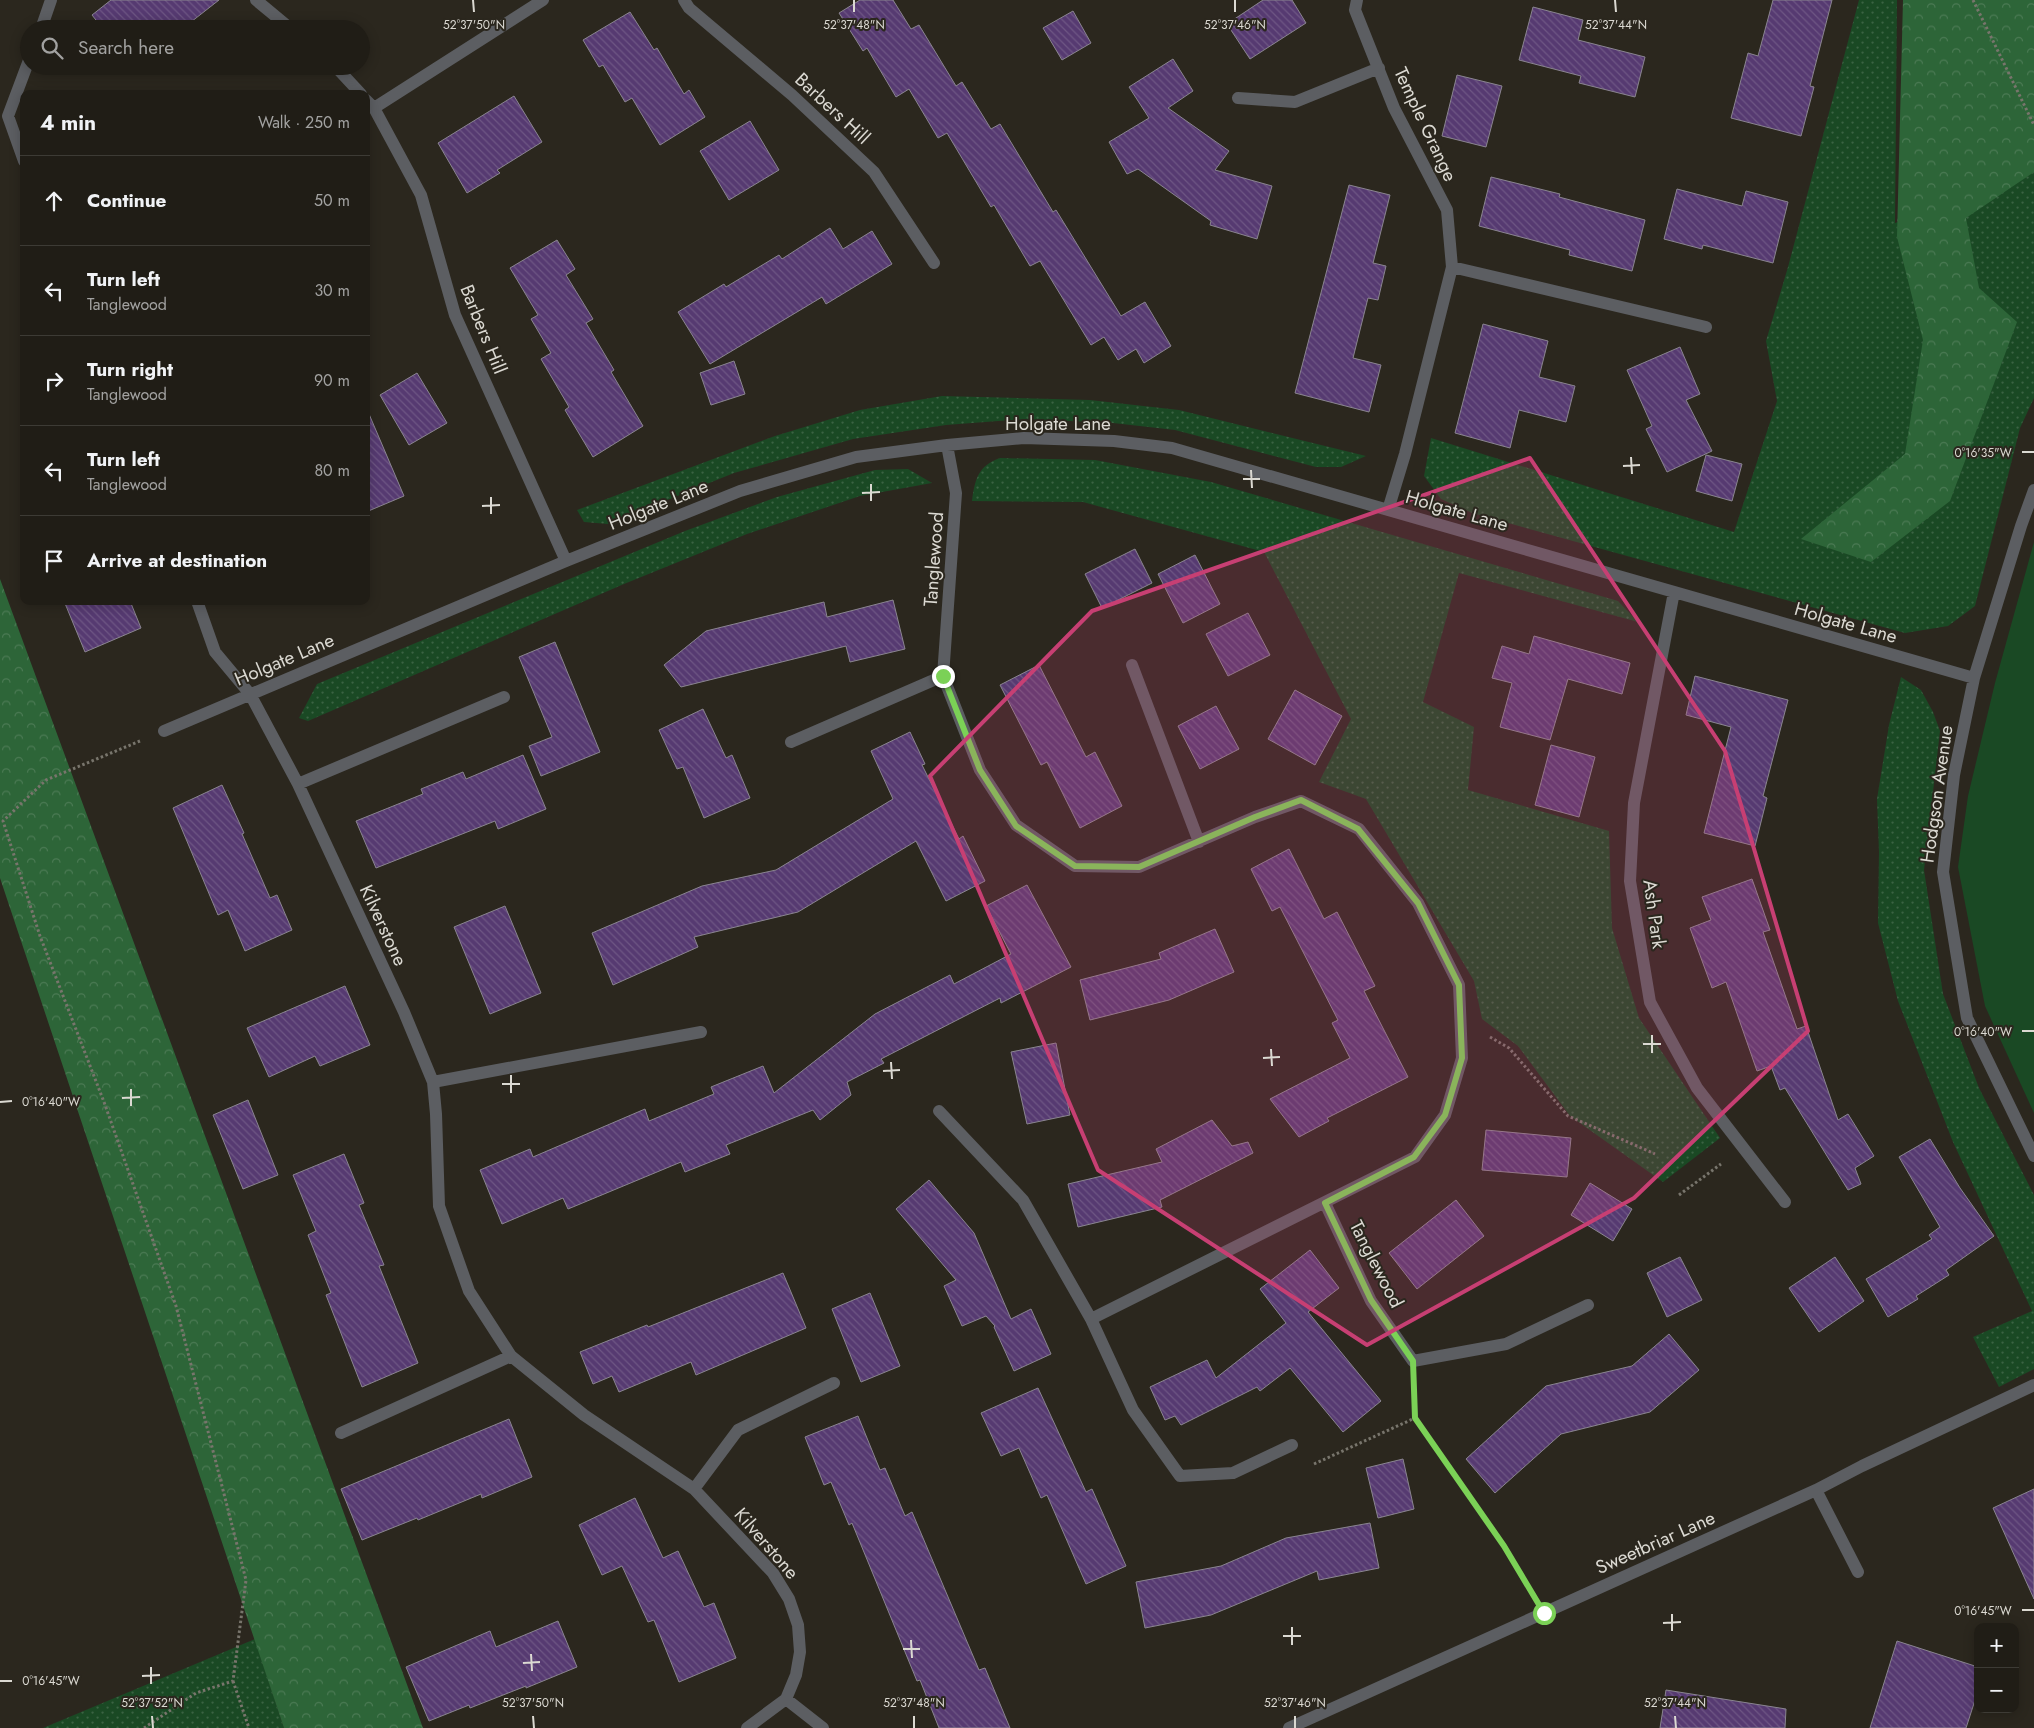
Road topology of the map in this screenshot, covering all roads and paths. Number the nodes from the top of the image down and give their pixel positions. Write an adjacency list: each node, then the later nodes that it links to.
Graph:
1 (51, 0): 7 (street)
2 (256, 0): 8 (street)
3 (543, 0): 14 (street, Barbers Hill)
4 (684, 0): 17 (street, Barbers Hill)
5 (1357, 0): 9 (street, Temple Grange)
6 (1973, 0): 15 (path)
7 (43, 20)
8 (280, 20)
9 (1378, 68): 13 (street); 18 (street, Temple Grange)
10 (23, 75): 16 (street)
11 (343, 75): 12 (street)
12 (356, 90)
13 (1238, 98)
14 (370, 104): 23 (street, Barbers Hill)
15 (2034, 125)
16 (20, 150)
17 (934, 263)
18 (1452, 267): 19 (street); 22 (street, Temple Grange)
19 (1706, 327)
20 (947, 445): 22 (street, Holgate Lane); 23 (street, Holgate Lane); 27 (street, Tanglewood)
21 (2034, 490): 28 (street, Hodgson Avenue)
22 (1388, 510): 24 (street, Holgate Lane)
23 (566, 561): 29 (street, Holgate Lane)
24 (1674, 592): 28 (street, Holgate Lane); 39 (street, Ash Park)
25 (198, 605): 29 (street, Kilverstone)
26 (1132, 666): 34 (street)
27 (943, 676): 32 (street); 34 (street, Tanglewood)
28 (1974, 678): 41 (street, Hodgson Avenue)
29 (250, 694): 31 (street, Holgate Lane); 33 (street, Kilverstone)
30 (504, 696): 33 (street)
31 (164, 731): 58 (path)
32 (791, 742)
33 (298, 784): 37 (street, Kilverstone)
34 (1199, 842): 35 (street, Tanglewood)
35 (1460, 1021): 40 (path); 44 (street, Tanglewood)
36 (701, 1032): 37 (street)
37 (433, 1082): 47 (street, Kilverstone)
38 (939, 1111): 46 (street)
39 (1743, 1148): 42 (path); 43 (street, Ash Park)
40 (1655, 1154)
41 (2034, 1156)
42 (1679, 1195)
43 (1786, 1202)
44 (1325, 1203): 46 (street, Tanglewood); 48 (street, Tanglewood)
45 (1588, 1305): 48 (street)
46 (1090, 1319): 53 (street)
47 (511, 1356): 52 (street); 54 (street, Kilverstone)
48 (1413, 1361): 51 (path)
49 (834, 1383): 54 (street)
50 (2034, 1384): 55 (street, Sweetbriar Lane)
51 (1415, 1418): 53 (path); 57 (path)
52 (341, 1433)
53 (1292, 1445)
54 (694, 1489): 59 (street, Kilverstone)
55 (1816, 1490): 56 (street); 57 (street, Sweetbriar Lane)
56 (1858, 1572)
57 (1544, 1613): 64 (street, Sweetbriar Lane)
58 (233, 1680): 60 (path); 61 (path)
59 (786, 1699): 62 (street); 63 (street)
60 (144, 1728)
61 (249, 1728)
62 (747, 1728)
63 (823, 1728)
64 (1289, 1728)

